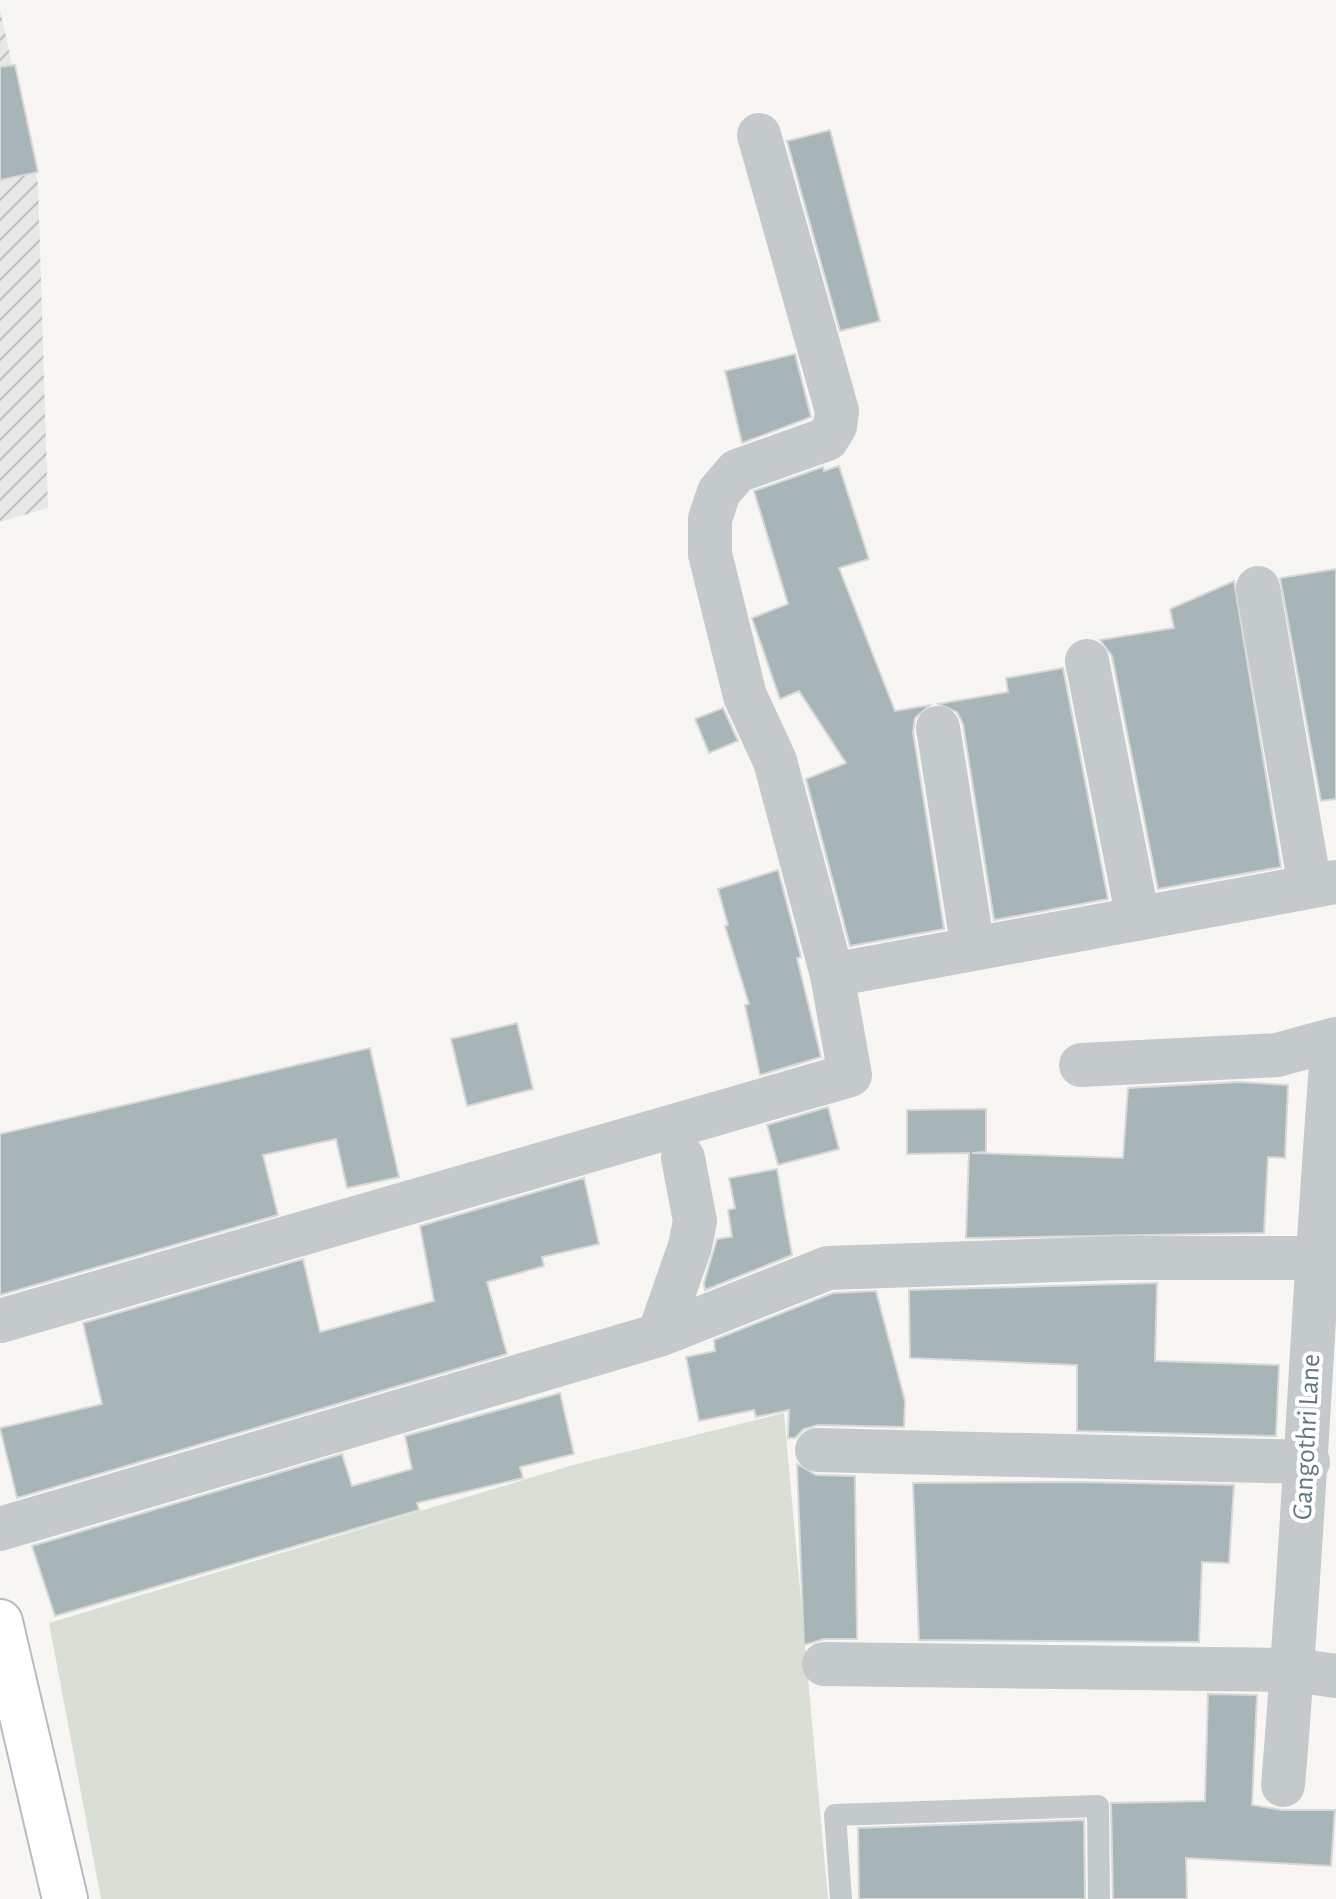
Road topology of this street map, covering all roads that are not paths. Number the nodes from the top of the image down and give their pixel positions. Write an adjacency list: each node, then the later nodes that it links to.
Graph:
1 (759, 135): 8 (street)
2 (1258, 588): 5 (street)
3 (1087, 661): 6 (street)
4 (938, 728): 7 (street)
5 (1323, 884): 6 (street)
6 (1138, 919): 7 (street)
7 (973, 949): 8 (street)
8 (832, 975): 13 (street)
9 (1334, 1040): 10 (street, Gangothri Lane); 12 (street, Gangothri Lane)
10 (1081, 1065)
11 (683, 1158): 14 (street)
12 (1323, 1238): 14 (street); 15 (street, Gangothri Lane)
13 (0, 1321)
14 (659, 1335): 17 (street)
15 (1318, 1438): 16 (street); 20 (street, Gangothri Lane)
16 (817, 1450)
17 (0, 1529)
18 (0, 1622): 23 (main road)
19 (824, 1664): 20 (street)
20 (1293, 1670): 21 (street); 22 (street, Gangothri Lane)
21 (1336, 1676)
22 (1283, 1785)
23 (65, 1899)
24 (841, 1899): 25 (lane)
25 (1099, 1899)

